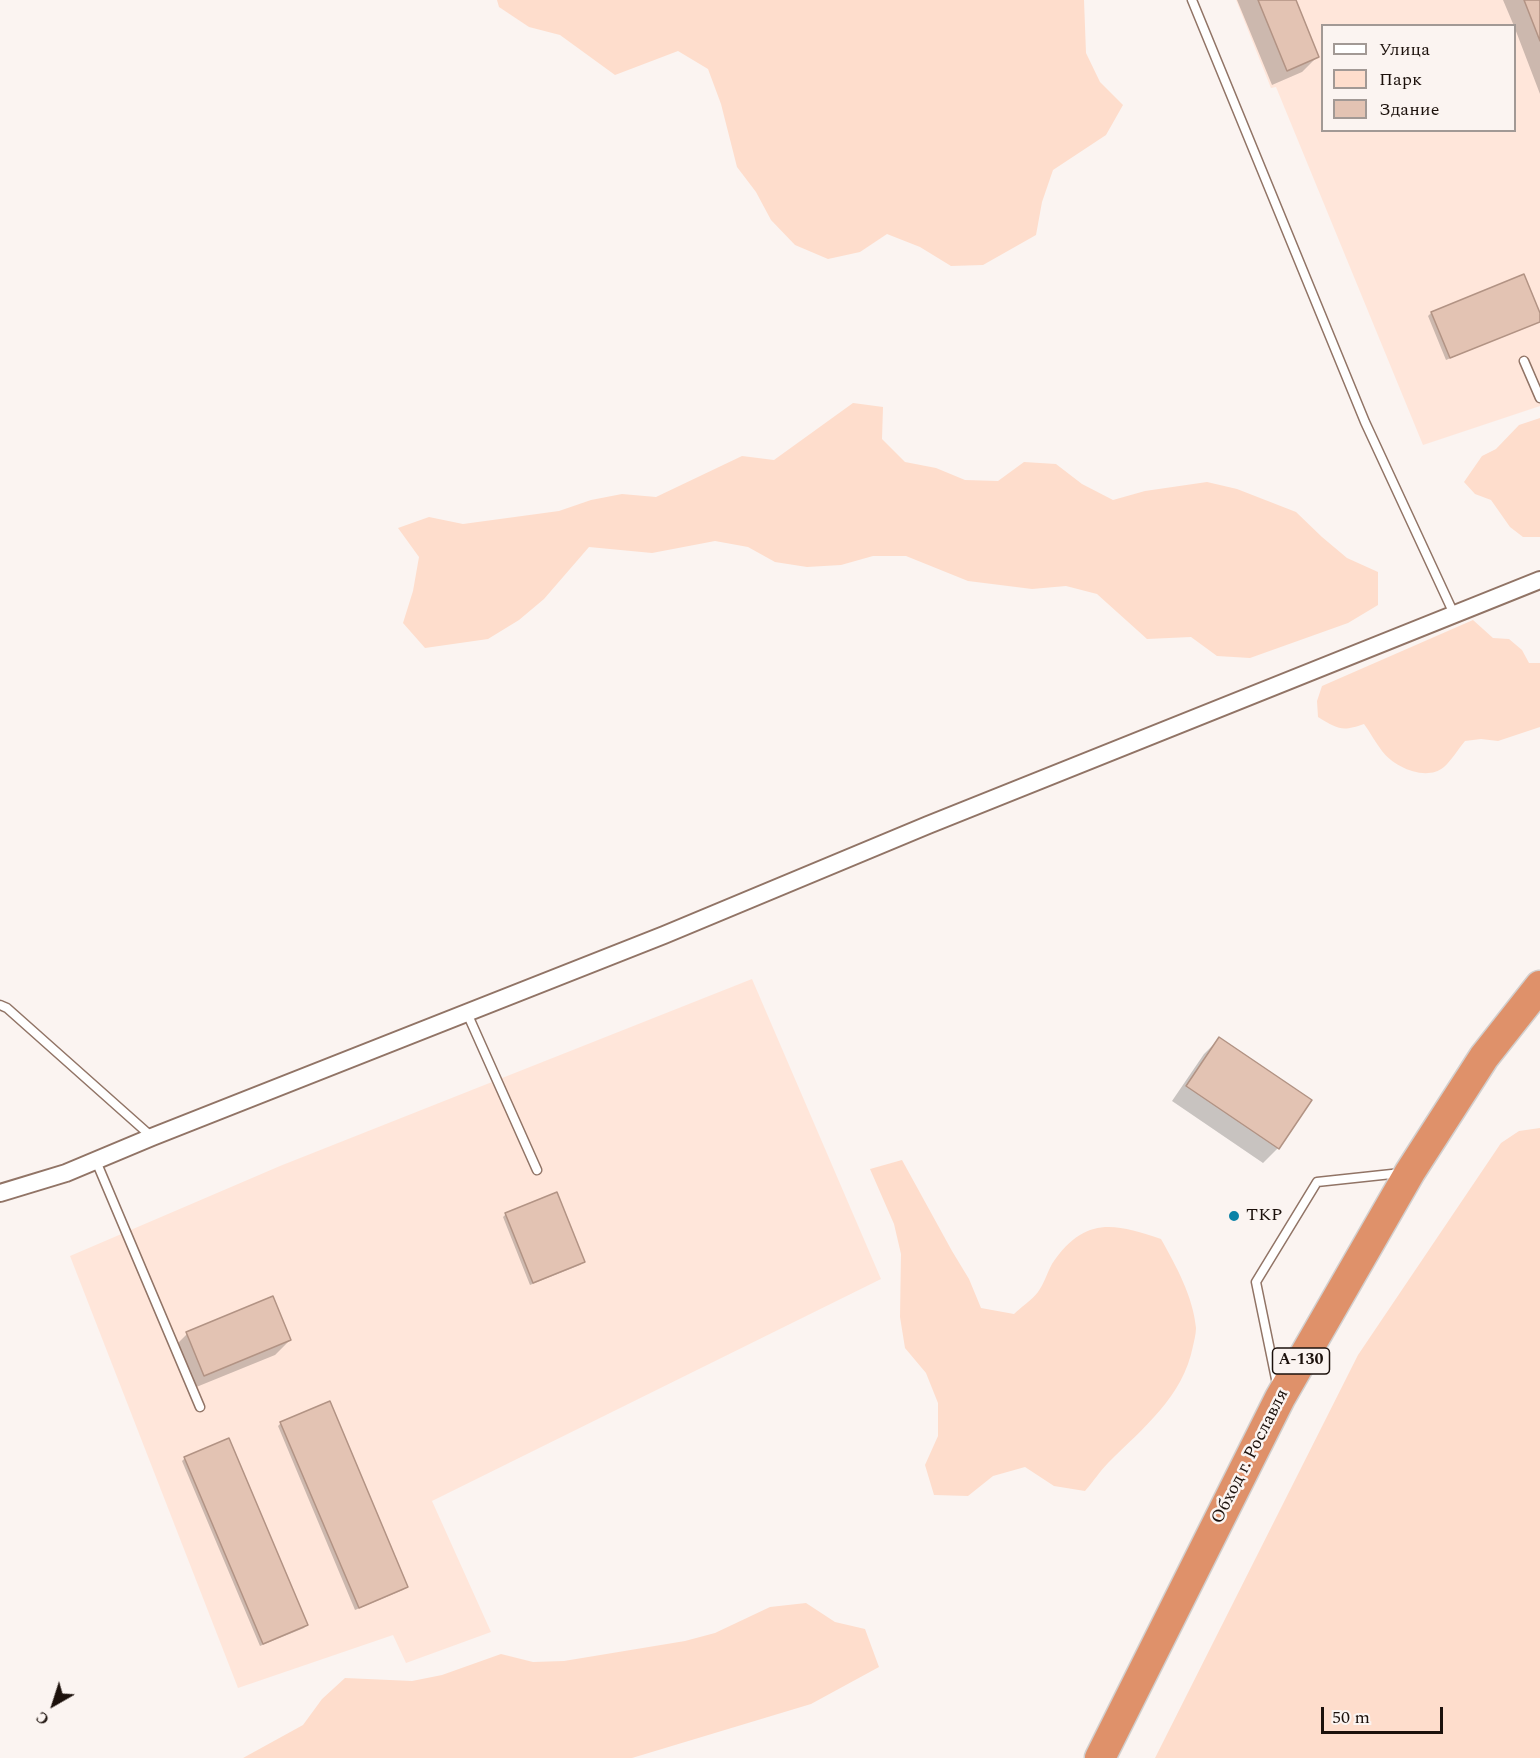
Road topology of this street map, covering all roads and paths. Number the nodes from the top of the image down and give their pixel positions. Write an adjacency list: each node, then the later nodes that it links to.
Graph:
1 (1192, 0): 5 (lane)
2 (1524, 361): 3 (lane)
3 (1540, 398)
4 (1540, 580): 5 (street)
5 (1454, 614): 8 (street)
6 (1540, 986): 12 (highway, Обход г. Рославля / А-130)
7 (0, 1005): 9 (lane)
8 (467, 1013): 9 (street); 11 (lane)
9 (152, 1137): 10 (street)
10 (96, 1161): 13 (street); 15 (lane)
11 (537, 1170)
12 (1410, 1172): 14 (highway, Обход г. Рославля / А-130); 14 (lane)
13 (0, 1193)
14 (1280, 1398): 16 (highway, Обход г. Рославля / А-130)
15 (200, 1407)
16 (1100, 1758)

